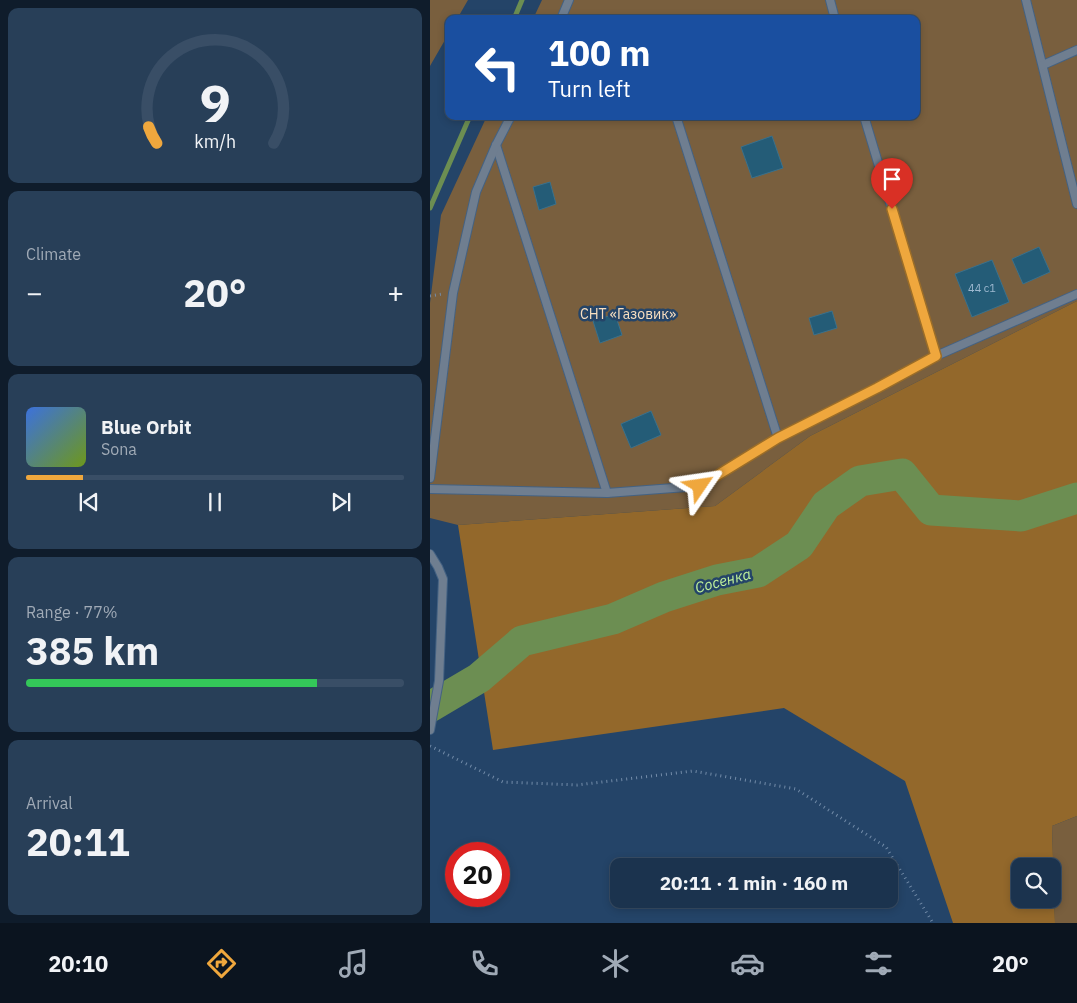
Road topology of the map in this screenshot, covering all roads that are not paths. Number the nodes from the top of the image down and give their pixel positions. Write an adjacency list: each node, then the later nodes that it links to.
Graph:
1 (569, 0): 4 (lane)
2 (830, 0): 5 (lane)
3 (1026, 0): 7 (lane)
4 (563, 15)
5 (835, 15)
6 (1077, 50): 7 (lane)
7 (1043, 65): 12 (lane)
8 (509, 120): 11 (lane)
9 (677, 120): 15 (lane)
10 (865, 120): 14 (lane)
11 (496, 145): 16 (lane); 18 (lane)
12 (1077, 204)
13 (1077, 294): 14 (lane)
14 (936, 356): 15 (lane)
15 (778, 438): 18 (lane)
16 (430, 478)
17 (430, 489): 18 (lane)
18 (607, 493)
19 (430, 554): 20 (lane)
20 (430, 728)

